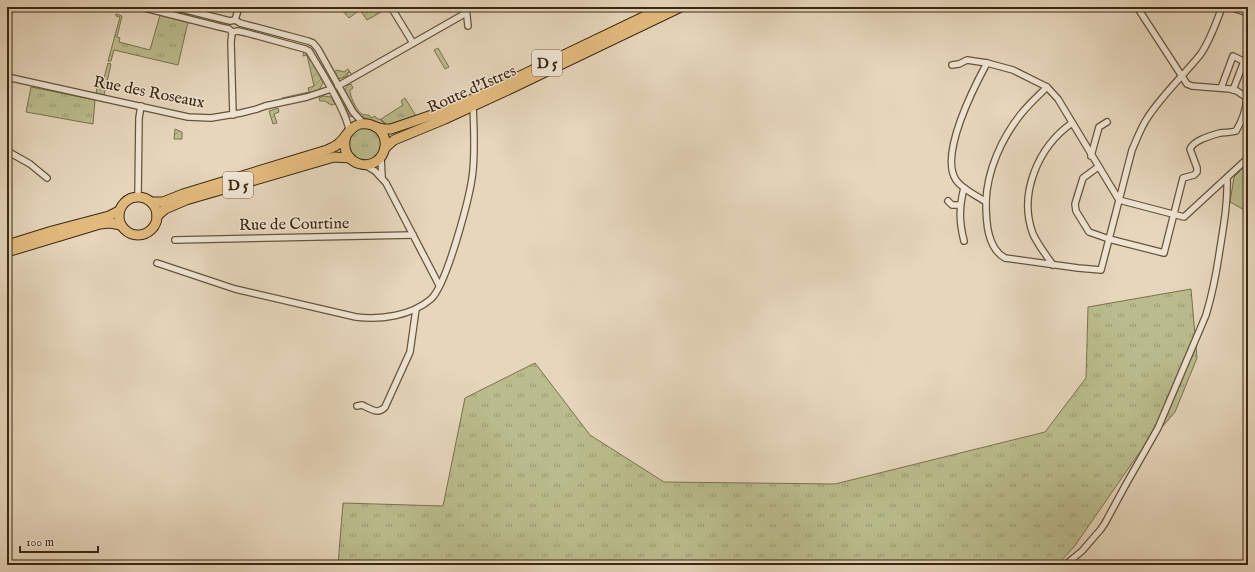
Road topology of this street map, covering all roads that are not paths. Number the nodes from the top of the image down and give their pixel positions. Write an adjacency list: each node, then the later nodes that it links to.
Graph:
1 (142, 7): 14 (street)
2 (174, 7): 12 (street)
3 (239, 7): 12 (street)
4 (391, 7): 15 (street)
5 (664, 7): 32 (main road, Route d'Istres / D 5)
6 (680, 7): 27 (main road, Route d'Istres / D 5)
7 (1137, 7): 18 (street)
8 (1222, 7): 18 (street)
9 (1230, 7): 11 (street)
10 (466, 10): 13 (street); 15 (street)
11 (1248, 13)
12 (235, 21): 14 (street); 14 (street); 20 (street)
13 (468, 26)
14 (233, 31): 23 (street); 28 (street)
15 (413, 42): 20 (street)
16 (987, 63): 17 (street); 21 (street); 45 (street)
17 (952, 65)
18 (1181, 76): 22 (street); 47 (street)
19 (7, 77): 26 (street, Rue des Roseaux)
20 (338, 86): 31 (street)
21 (1047, 87): 30 (street); 50 (street)
22 (1221, 88): 24 (street); 24 (street)
23 (332, 89): 28 (street, Rue des Roseaux); 33 (street)
24 (1233, 90): 25 (street)
25 (1247, 102): 53 (street)
26 (141, 106): 28 (street, Rue des Roseaux); 46 (street)
27 (473, 106): 34 (main road, Route d'Istres / D 5); 64 (street)
28 (232, 115)
29 (1107, 122): 36 (street)
30 (1072, 123): 36 (street); 63 (street)
31 (364, 124): 32 (main road); 33 (main road)
32 (376, 127): 34 (main road)
33 (347, 134): 37 (main road); 49 (main road, D 5)
34 (385, 148): 38 (main road)
35 (7, 151): 43 (street)
36 (1091, 156): 41 (street)
37 (350, 158): 40 (main road); 54 (main road, D 5)
38 (381, 158): 40 (main road); 42 (street)
39 (1248, 158): 44 (street)
40 (365, 165): 42 (street)
41 (1098, 167): 47 (street); 57 (street)
42 (382, 177): 56 (street)
43 (47, 178)
44 (1228, 178): 53 (street); 67 (street)
45 (964, 188): 50 (street); 51 (street)
46 (138, 196): 49 (main road); 52 (main road)
47 (1119, 200): 53 (street); 57 (street)
48 (948, 201): 51 (street)
49 (151, 202): 54 (main road)
50 (986, 202): 63 (street)
51 (960, 205): 59 (street)
52 (119, 211): 55 (main road); 60 (main road)
53 (1174, 214): 57 (street)
54 (157, 216): 55 (main road)
55 (121, 225): 61 (main road)
56 (413, 235): 58 (street, Rue de Courtine); 64 (street)
57 (1109, 239): 63 (street)
58 (175, 240)
59 (964, 241)
60 (7, 245)
61 (7, 252)
62 (157, 263): 65 (street)
63 (1053, 265)
64 (439, 285): 65 (street)
65 (416, 309): 66 (street)
66 (357, 406)
67 (1065, 565)

